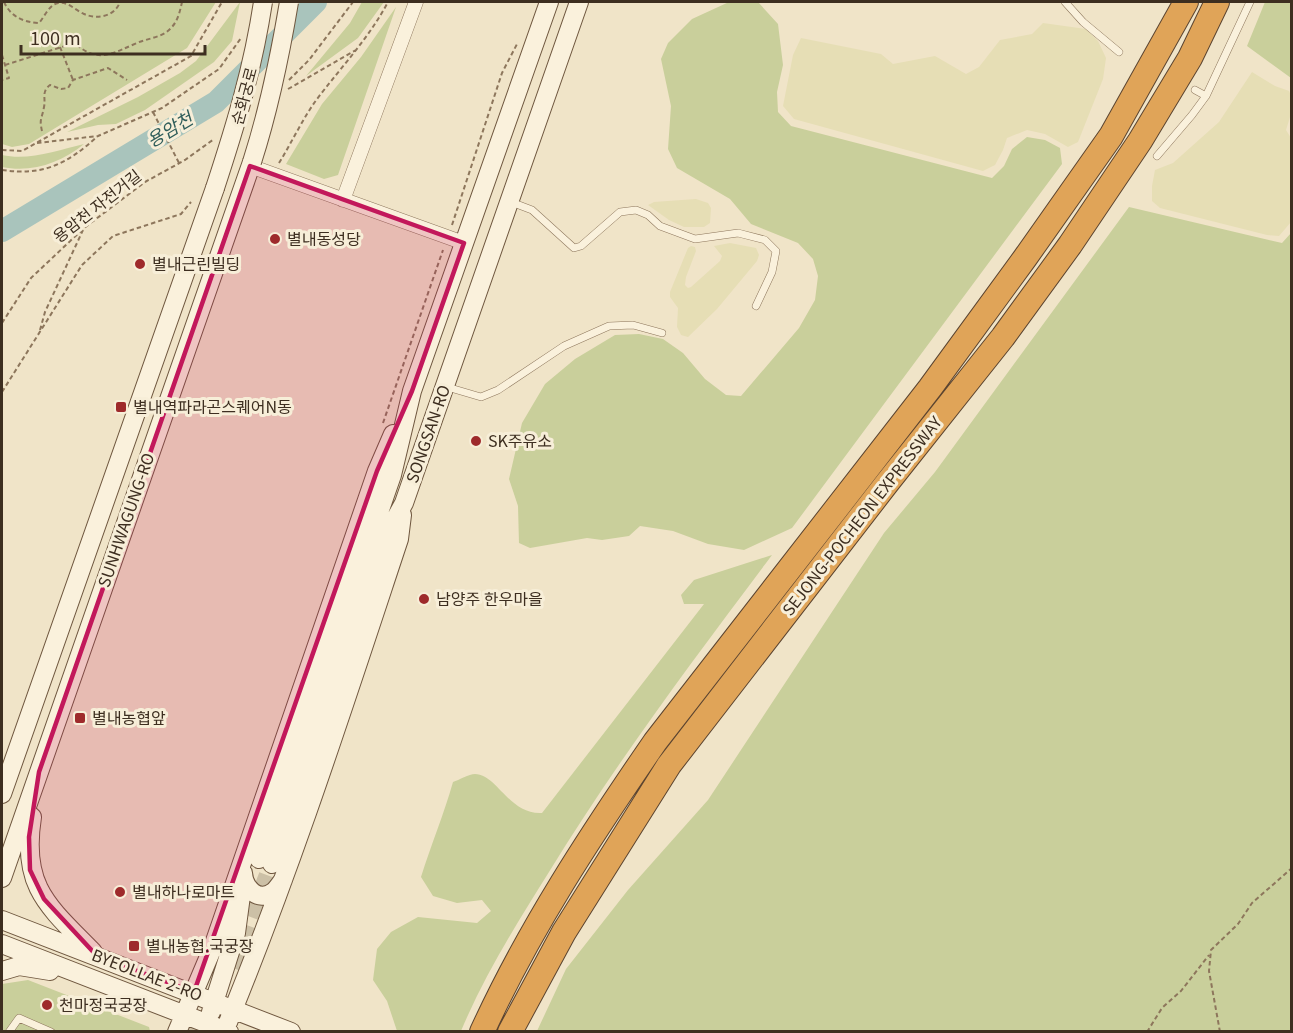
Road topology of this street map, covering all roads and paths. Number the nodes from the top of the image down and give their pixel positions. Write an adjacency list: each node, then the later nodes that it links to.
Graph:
1 (4, 2): 2 (path)
2 (120, 2)
3 (182, 2): 17 (path)
4 (222, 2): 33 (path)
5 (263, 2): 40 (street, 순화궁로, bridge)
6 (289, 2): 37 (street, 순화궁로, bridge)
7 (353, 2): 25 (path)
8 (388, 2): 18 (path)
9 (416, 2): 41 (street)
10 (549, 2): 45 (street, SONGSAN-RO)
11 (579, 2): 43 (street, SONGSAN-RO)
12 (1065, 2): 19 (lane)
13 (1186, 2): 72 (highway, SEJONG-POCHEON EXPRESSWAY)
14 (1217, 2): 77 (highway, SEJONG-POCHEON EXPRESSWAY)
15 (1250, 2): 28 (lane)
16 (246, 30): 29 (path)
17 (60, 47): 21 (path); 22 (path)
18 (359, 49): 27 (path); 39 (path)
19 (1119, 52)
20 (2, 55): 21 (path)
21 (5, 65): 24 (path)
22 (73, 80): 23 (path); 30 (path)
23 (127, 80)
24 (2, 81)
25 (288, 81)
26 (1195, 90): 28 (lane)
27 (283, 91)
28 (1206, 96): 35 (lane)
29 (153, 112): 32 (path); 36 (path)
30 (42, 131)
31 (221, 134): 36 (path, 용암천 자전거길)
32 (98, 136): 33 (path); 38 (path)
33 (37, 143): 34 (path)
34 (2, 150)
35 (1156, 156)
36 (179, 163): 44 (path, 용암천 자전거길)
37 (251, 164): 39 (street); 54 (street, SUNHWAGUNG-RO)
38 (2, 170)
39 (274, 174): 41 (street)
40 (215, 188): 53 (street, SUNHWAGUNG-RO)
41 (343, 200): 45 (street)
42 (191, 202): 48 (path)
43 (509, 202): 46 (lane); 50 (street, SONGSAN-RO)
44 (84, 228): 47 (path, 용암천 자전거길); 48 (path)
45 (464, 243): 57 (street, SONGSAN-RO)
46 (756, 306)
47 (2, 323)
48 (40, 332): 51 (path)
49 (663, 333): 50 (lane)
50 (445, 386): 52 (street, SONGSAN-RO)
51 (2, 392)
52 (404, 503): 57 (street, SONGSAN-RO); 60 (street)
53 (11, 765): 55 (street); 56 (street, SUNHWAGUNG-RO)
54 (39, 772): 59 (street, SUNHWAGUNG-RO); 64 (street)
55 (2, 783)
56 (2, 794)
57 (254, 866): 60 (street); 67 (street); 68 (street)
58 (1292, 868): 63 (path)
59 (2, 878)
60 (284, 879): 69 (street)
61 (2, 920): 64 (street, BYEOLLAE 2-RO)
62 (2, 944): 66 (street, BYEOLLAE 2-RO)
63 (1210, 953): 78 (path); 79 (path)
64 (97, 956): 67 (street, BYEOLLAE 2-RO)
65 (2, 970): 66 (street)
66 (83, 976): 70 (street, BYEOLLAE 2-RO)
67 (194, 992): 68 (street, BYEOLLAE 2-RO); 70 (street)
68 (215, 1001): 69 (street, BYEOLLAE 2-RO); 71 (street)
69 (234, 1008): 73 (street); 76 (street, BYEOLLAE 2-RO)
70 (180, 1023): 71 (street, BYEOLLAE 2-RO)
71 (207, 1024): 73 (street, BYEOLLAE 2-RO)
72 (483, 1028)
73 (226, 1031)
74 (9, 1032): 75 (lane)
75 (51, 1032)
76 (291, 1032)
77 (510, 1032)
78 (1147, 1032)
79 (1220, 1032)

